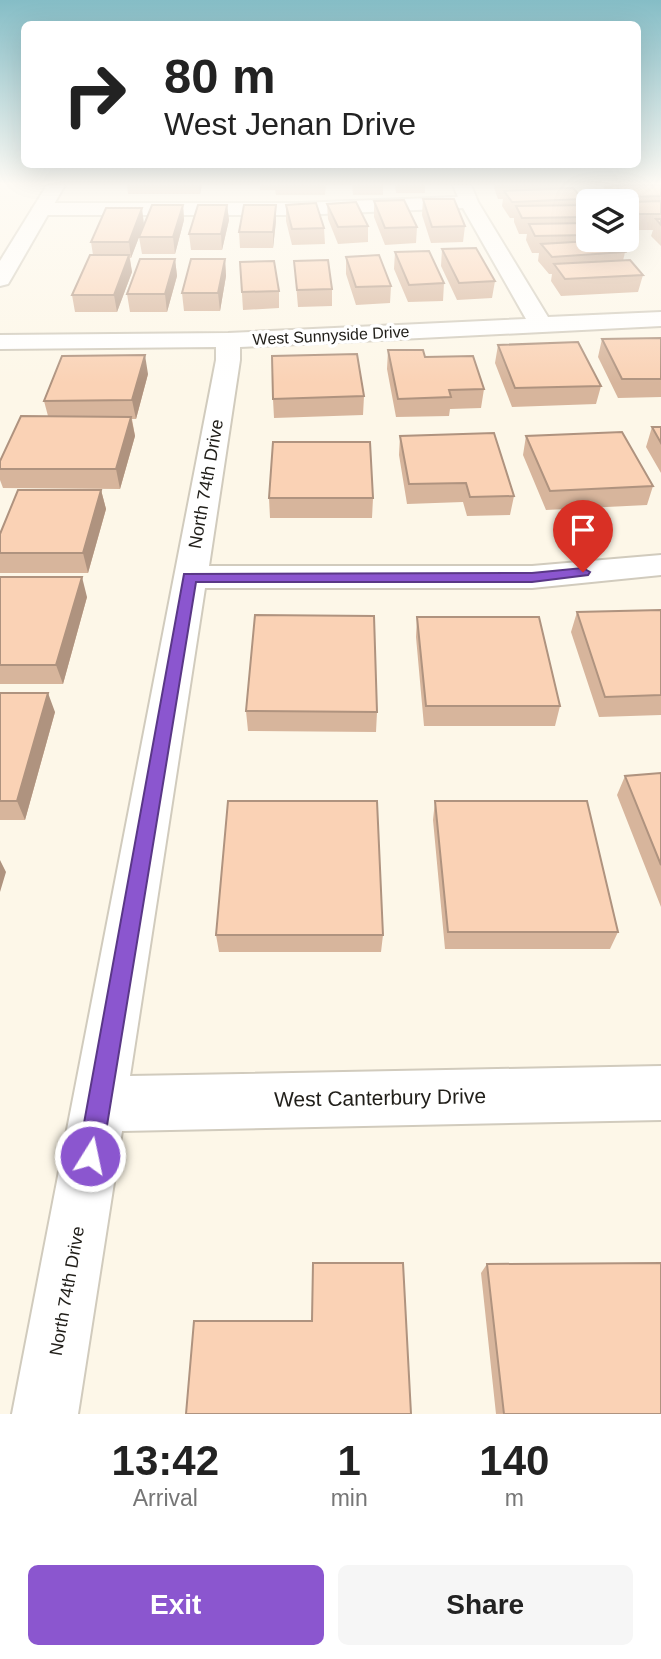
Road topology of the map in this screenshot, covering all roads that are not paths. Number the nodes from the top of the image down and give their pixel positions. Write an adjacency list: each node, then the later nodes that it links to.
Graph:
1 (16, 251): 3 (street)
2 (498, 251): 5 (street)
3 (0, 279)
4 (661, 319): 5 (street, West Sunnyside Drive)
5 (541, 326): 6 (street, West Sunnyside Drive)
6 (228, 340): 7 (street, West Sunnyside Drive); 9 (street, North 74th Drive)
7 (0, 342)
8 (661, 565): 9 (street)
9 (189, 577): 11 (street, North 74th Drive)
10 (661, 1093): 11 (street, West Canterbury Drive)
11 (99, 1104): 12 (street, North 74th Drive)
12 (46, 1414)

